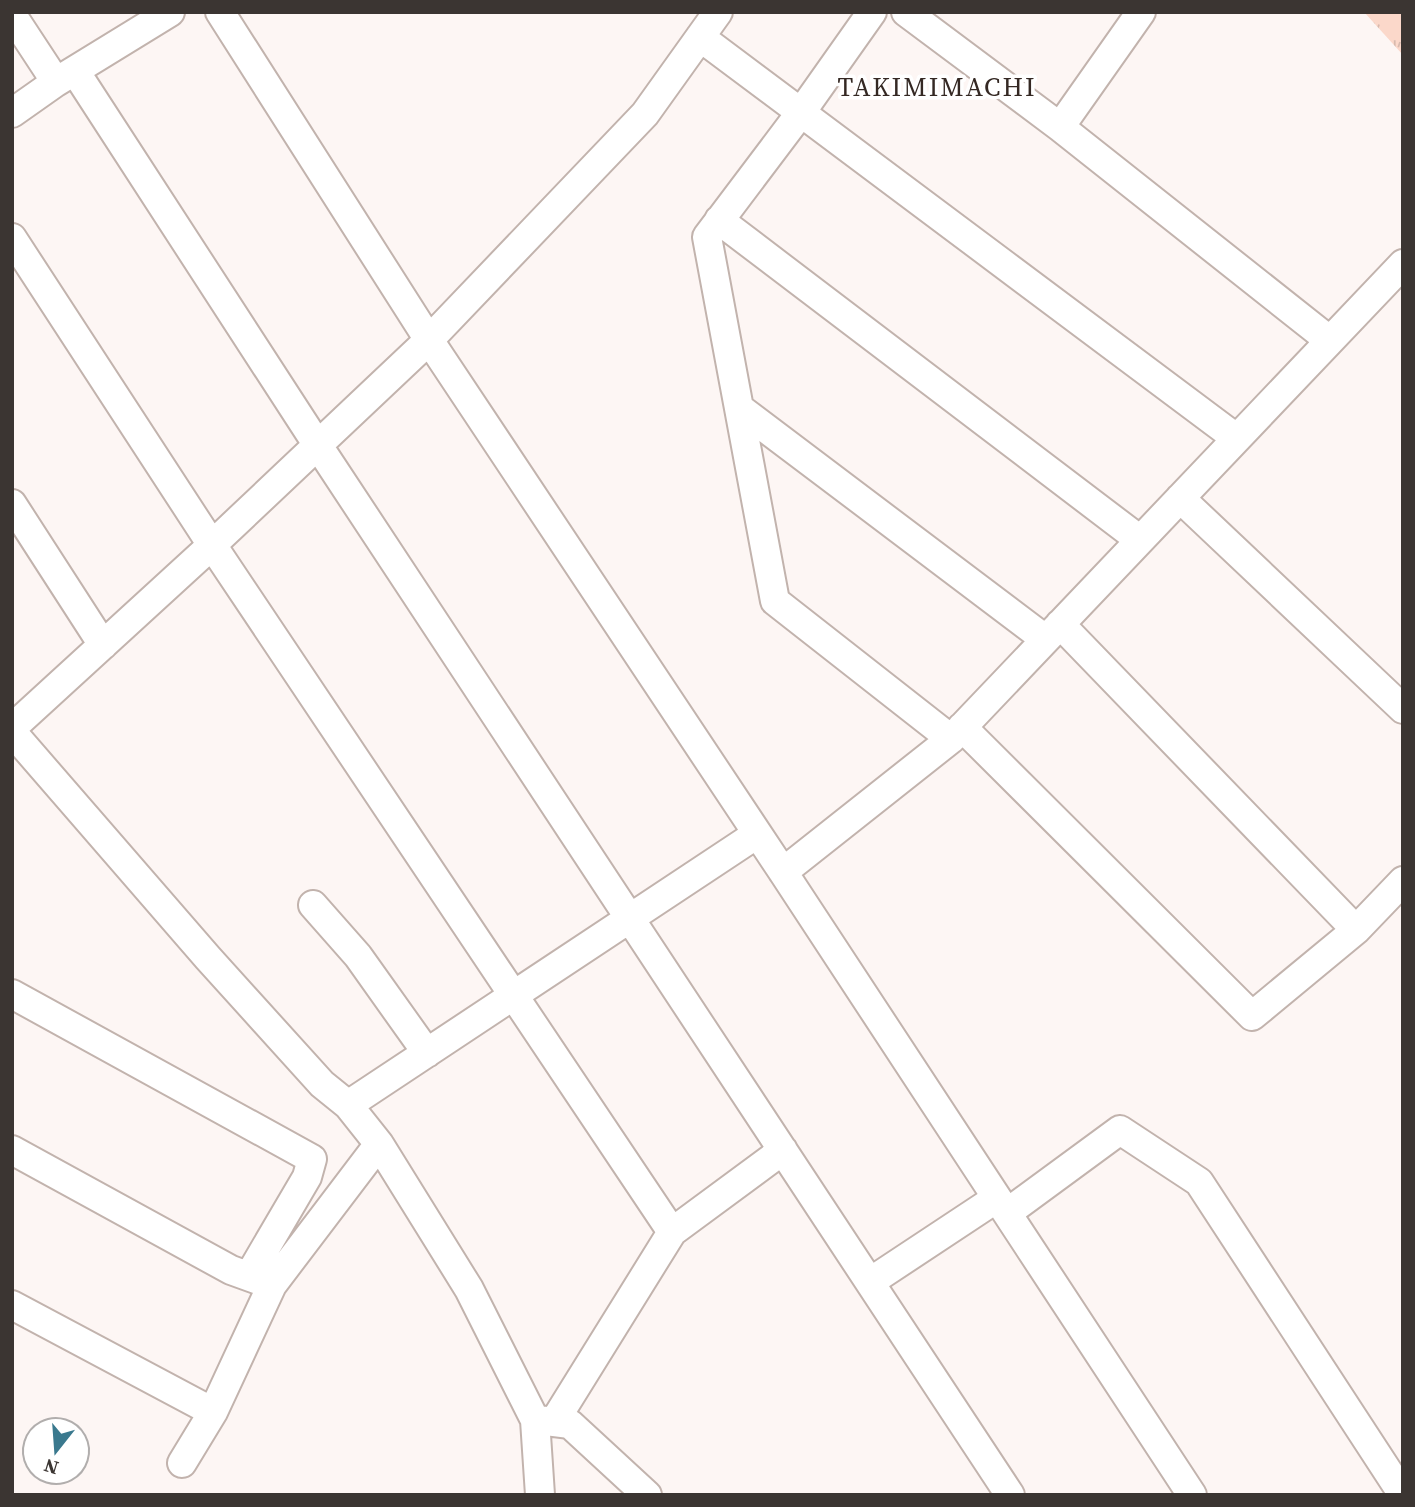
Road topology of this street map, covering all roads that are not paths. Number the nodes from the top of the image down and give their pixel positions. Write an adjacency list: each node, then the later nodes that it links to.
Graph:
1 (170, 12): 9 (street)
2 (220, 12): 16 (street)
3 (718, 12): 8 (street)
4 (872, 12): 10 (street)
5 (906, 12): 12 (street)
6 (1139, 13): 12 (street)
7 (12, 15): 9 (street)
8 (701, 37): 10 (street); 16 (street)
9 (65, 76): 11 (street); 20 (street)
10 (802, 111): 13 (street); 19 (street)
11 (12, 113)
12 (1060, 127): 17 (street)
13 (719, 220): 18 (street); 23 (street)
14 (12, 238): 24 (street)
15 (1403, 264): 17 (street)
16 (429, 340): 20 (street); 30 (street)
17 (1329, 340): 19 (street)
18 (739, 408): 25 (street); 29 (street)
19 (1236, 438): 21 (street)
20 (317, 444): 24 (street); 34 (street)
21 (1180, 498): 23 (street); 27 (street)
22 (12, 504): 26 (street)
23 (1139, 540): 25 (street)
24 (212, 545): 26 (street); 37 (street)
25 (1053, 632): 29 (street); 35 (street)
26 (103, 645): 28 (street)
27 (1403, 709)
28 (12, 730): 39 (street)
29 (956, 733): 31 (street); 35 (street)
30 (757, 834): 31 (street); 34 (street)
31 (783, 872): 43 (street)
32 (1403, 881): 35 (street)
33 (313, 905): 38 (street)
34 (631, 919): 37 (street); 42 (street)
35 (1356, 930)
36 (12, 994): 45 (street)
37 (512, 997): 38 (street); 44 (street)
38 (427, 1053): 39 (street)
39 (348, 1105): 40 (street)
40 (379, 1144): 45 (street); 49 (street)
41 (12, 1150): 45 (street)
42 (783, 1150): 44 (street); 46 (street)
43 (1002, 1206): 46 (street); 51 (street); 55 (street)
44 (672, 1233): 49 (street)
45 (261, 1280): 48 (street)
46 (870, 1282): 54 (street)
47 (12, 1305): 48 (street)
48 (212, 1412): 50 (street)
49 (544, 1421): 52 (street); 53 (street)
50 (182, 1462)
51 (1396, 1488)
52 (540, 1495)
53 (647, 1495)
54 (1010, 1495)
55 (1192, 1495)

